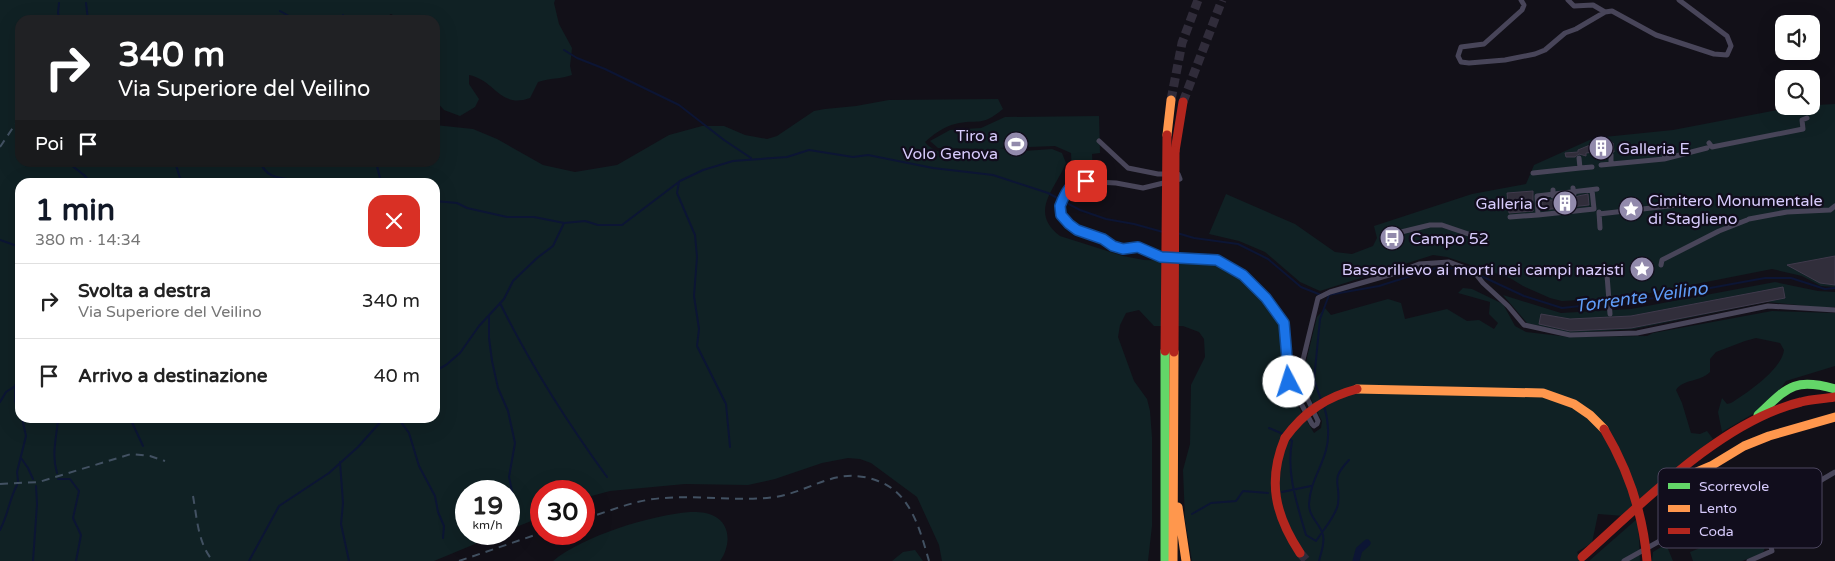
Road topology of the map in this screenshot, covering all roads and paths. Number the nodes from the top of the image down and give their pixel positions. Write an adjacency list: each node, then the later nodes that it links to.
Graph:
1 (1521, 0): 4 (street)
2 (1568, 0): 4 (street)
3 (1679, 0): 4 (street)
4 (1605, 12)
5 (1171, 100): 33 (highway, bridge)
6 (1182, 102): 33 (highway, bridge)
7 (1806, 118): 12 (street)
8 (1099, 141): 31 (street)
9 (1663, 149): 12 (street)
10 (1611, 155): 13 (street)
11 (1579, 158): 16 (street)
12 (1665, 158): 13 (street)
13 (1611, 164): 14 (street)
14 (1600, 165)
15 (1592, 167): 16 (street)
16 (1580, 168): 17 (street)
17 (1533, 172)
18 (1573, 188): 20 (street, bridge)
19 (1552, 190): 21 (street, bridge)
20 (1574, 194)
21 (1553, 196)
22 (1695, 203): 26 (street)
23 (1835, 206): 29 (street)
24 (1538, 215): 24 (street); 25 (street)
25 (1510, 217)
26 (1600, 228)
27 (1393, 237): 28 (street)
28 (1486, 240)
29 (1661, 265)
30 (1607, 275): 32 (street)
31 (1835, 310)
32 (1610, 314)
33 (1170, 352): 42 (highway); 44 (highway)
34 (1835, 389): 37 (highway)
35 (1835, 396): 37 (highway)
36 (1835, 417): 39 (highway)
37 (1752, 421): 38 (highway)
38 (1684, 468)
39 (1706, 468)
40 (1835, 472): 41 (street)
41 (1822, 480)
42 (1174, 484): 51 (highway); 52 (highway)
43 (1658, 491): 48 (highway)
44 (1164, 528): 49 (highway); 50 (highway)
45 (1658, 542): 53 (street)
46 (1771, 548): 55 (street)
47 (1300, 553): 54 (highway, bridge)
48 (1582, 557)
49 (1160, 561)
50 (1165, 561)
51 (1173, 561)
52 (1186, 561)
53 (1624, 561)
54 (1646, 561)
55 (1749, 561)

